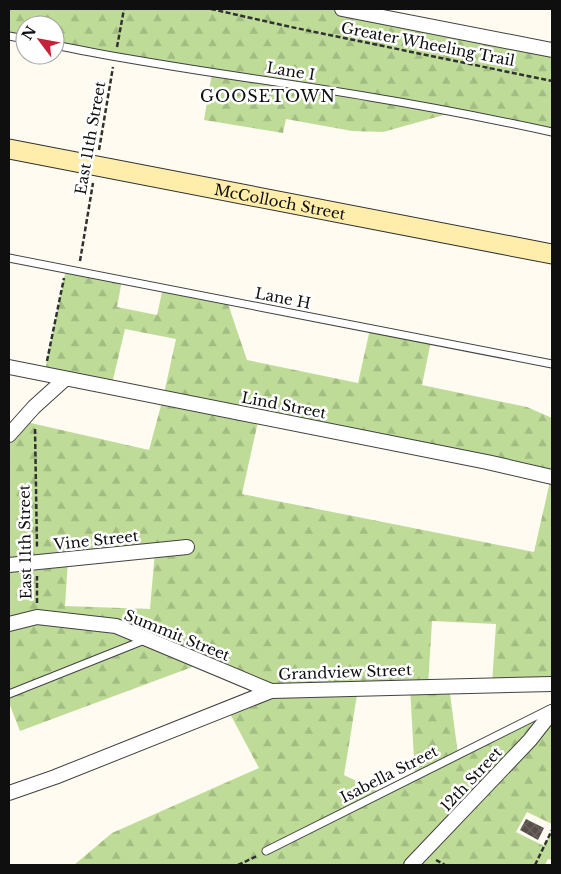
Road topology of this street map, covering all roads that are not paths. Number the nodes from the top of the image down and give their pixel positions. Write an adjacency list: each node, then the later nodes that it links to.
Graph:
1 (342, 9): 3 (street)
2 (65, 47): 4 (lane, Lane I)
3 (552, 50)
4 (552, 132)
5 (9, 149): 6 (street, McColloch Street)
6 (552, 254)
7 (9, 258): 8 (lane, Lane H)
8 (552, 364)
9 (9, 368): 10 (street, Lind Street)
10 (65, 379): 11 (street); 12 (street, Lind Street)
11 (9, 435)
12 (552, 477)
13 (186, 547): 14 (street, Vine Street)
14 (9, 565)
15 (9, 624): 16 (street, Summit Street)
16 (147, 639): 18 (street, Summit Street); 19 (lane)
17 (552, 684): 18 (street, Grandview Street)
18 (271, 691): 22 (street, Grandview Street)
19 (9, 694)
20 (552, 708): 23 (lane, Isabella Street)
21 (552, 712): 24 (street, 12th Street)
22 (9, 794)
23 (266, 851)
24 (411, 865)

